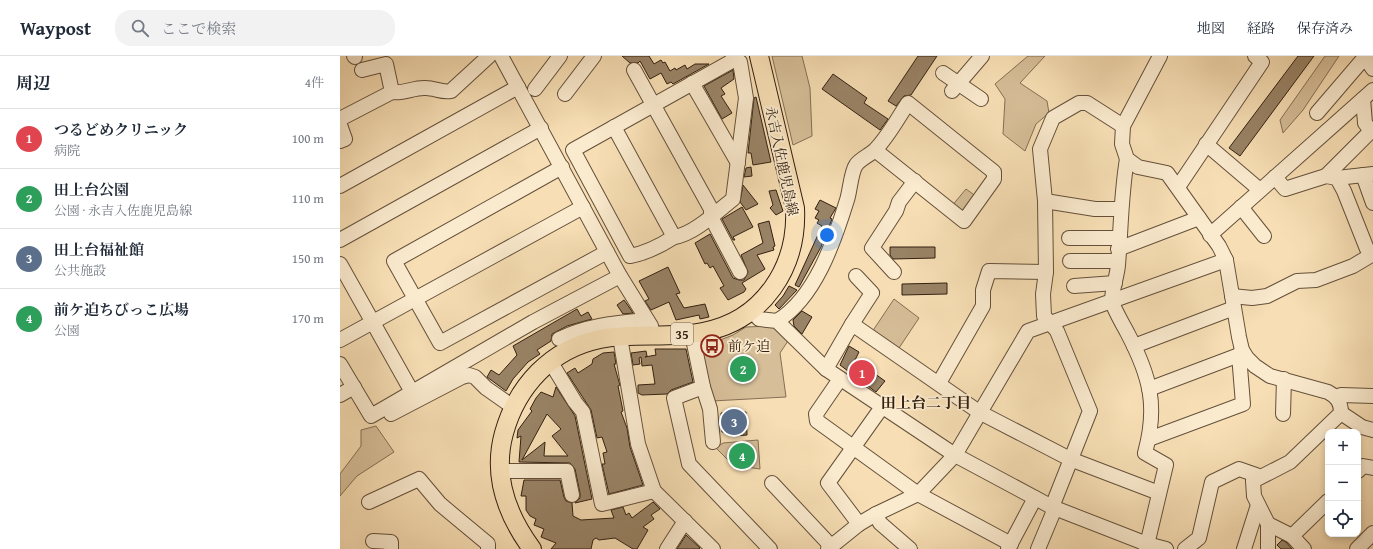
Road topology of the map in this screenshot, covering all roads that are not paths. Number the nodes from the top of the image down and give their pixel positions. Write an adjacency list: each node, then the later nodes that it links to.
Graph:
1 (489, 56): 18 (street)
2 (501, 56): 15 (street)
3 (560, 56): 17 (street)
4 (594, 56): 19 (street)
5 (759, 56): 70 (main road, 永吉入佐鹿児島線 / 35)
6 (982, 56): 16 (street)
7 (1160, 56): 26 (street)
8 (1255, 56): 30 (street)
9 (734, 58): 14 (street); 33 (street)
10 (1373, 69): 23 (street)
11 (362, 70): 18 (street)
12 (634, 70): 22 (street)
13 (943, 73): 16 (street)
14 (692, 83): 22 (street); 33 (street)
15 (518, 87): 28 (street); 39 (street)
16 (955, 88): 21 (street)
17 (535, 89)
18 (392, 92): 24 (street)
19 (565, 94)
20 (1368, 94): 36 (street); 37 (street)
21 (982, 99)
22 (653, 105): 27 (street); 47 (street)
23 (1317, 113)
24 (340, 119)
25 (340, 125): 29 (street)
26 (1123, 126): 32 (street); 42 (street)
27 (614, 127): 51 (street); 51 (street)
28 (541, 128): 34 (street); 53 (street)
29 (340, 141)
30 (1206, 144): 40 (street); 41 (street)
31 (875, 150): 38 (street); 38 (street); 71 (street)
32 (1127, 159): 40 (street); 46 (street)
33 (738, 163): 47 (street)
34 (562, 167): 44 (street); 67 (street)
35 (1368, 174): 37 (street); 43 (street)
36 (1275, 177): 37 (street); 41 (street)
37 (1331, 177): 56 (street)
38 (915, 182): 61 (street)
39 (340, 186)
40 (1178, 187): 48 (street)
41 (1260, 190): 45 (street)
42 (1045, 200): 46 (street); 62 (street)
43 (1373, 203)
44 (583, 207): 55 (street); 67 (street)
45 (1241, 207): 49 (street); 50 (street)
46 (1121, 209): 54 (street)
47 (711, 217): 51 (street); 60 (street)
48 (1199, 218): 49 (street); 54 (street)
49 (1210, 235): 57 (street)
50 (1264, 236)
51 (674, 237)
52 (1069, 238): 54 (street)
53 (340, 240)
54 (1118, 249): 58 (street); 65 (street)
55 (607, 252): 63 (street); 67 (street)
56 (1370, 252): 69 (street)
57 (1226, 260): 68 (street); 69 (street)
58 (1070, 261)
59 (340, 264): 72 (street)
60 (740, 272)
61 (894, 272)
62 (1046, 272): 73 (street); 87 (street)
63 (620, 276): 75 (street); 91 (street)
64 (856, 276): 74 (street)
65 (1115, 283): 66 (street); 68 (street)
66 (1074, 286)
67 (415, 300): 72 (street)
68 (1112, 302): 73 (street); 80 (street)
69 (1233, 302): 80 (street); 81 (street)
70 (751, 309): 71 (street); 76 (main road, 永吉入佐鹿児島線 / 35)
71 (778, 322): 84 (street)
72 (373, 323): 79 (street); 91 (street)
73 (1049, 323): 97 (street); 106 (street)
74 (852, 324): 84 (street); 87 (street)
75 (650, 328): 76 (main road, 永吉入佐鹿児島線 / 35); 77 (main road, 永吉入佐鹿児島線 / 35); 78 (street)
76 (692, 334): 89 (street)
77 (620, 337): 82 (main road, 永吉入佐鹿児島線 / 35); 112 (street)
78 (559, 339)
79 (340, 340)
80 (1134, 346): 90 (street)
81 (1241, 353): 86 (street); 90 (street); 102 (street)
82 (550, 361): 95 (main road, 永吉入佐鹿児島線 / 35); 112 (street)
83 (340, 364): 88 (street)
84 (826, 368): 85 (street)
85 (840, 378): 96 (street); 104 (street)
86 (1284, 379): 94 (street); 99 (street)
87 (939, 383): 97 (street)
88 (354, 387): 92 (street); 100 (street)
89 (703, 387): 103 (street); 136 (street)
90 (1150, 389): 102 (street)
91 (412, 392): 100 (street)
92 (340, 395)
93 (1373, 396): 94 (street)
94 (1336, 397): 98 (street)
95 (513, 407): 100 (street); 109 (main road, 永吉入佐鹿児島線 / 35)
96 (882, 407): 104 (street); 105 (street)
97 (979, 412): 105 (street); 106 (street)
98 (1342, 413): 101 (street); 110 (street)
99 (1283, 414)
100 (371, 416)
101 (1373, 430)
102 (1149, 438): 113 (street)
103 (713, 442)
104 (854, 447): 114 (street); 123 (street)
105 (955, 455): 114 (street); 116 (street)
106 (1070, 459): 113 (street); 120 (street)
107 (1361, 468): 108 (street)
108 (1373, 468)
109 (500, 472): 115 (street); 133 (main road, 永吉入佐鹿児島線 / 35)
110 (1259, 476): 119 (street); 140 (street)
111 (772, 483): 130 (street)
112 (654, 491): 122 (street)
113 (1159, 493): 129 (street)
114 (918, 494): 121 (street); 128 (street)
115 (572, 495)
116 (1035, 498): 120 (street); 128 (street)
117 (368, 502): 132 (street)
118 (1325, 504): 126 (street)
119 (1258, 505): 124 (street); 141 (street)
120 (1052, 507): 129 (street); 138 (street)
121 (876, 514): 123 (street); 137 (street)
122 (685, 522): 134 (street); 135 (street)
123 (859, 524): 130 (street)
124 (1268, 524): 126 (street); 142 (street)
125 (1373, 533): 144 (street)
126 (1292, 536): 143 (street)
127 (374, 541): 131 (street)
128 (1009, 547)
129 (1147, 547): 139 (street)
130 (829, 548)
131 (391, 549)
132 (488, 549)
133 (532, 549)
134 (666, 549)
135 (713, 549)
136 (770, 549)
137 (910, 549)
138 (1038, 549)
139 (1166, 549)
140 (1185, 549)
141 (1244, 549)
142 (1268, 549)
143 (1304, 549)
144 (1357, 549)

